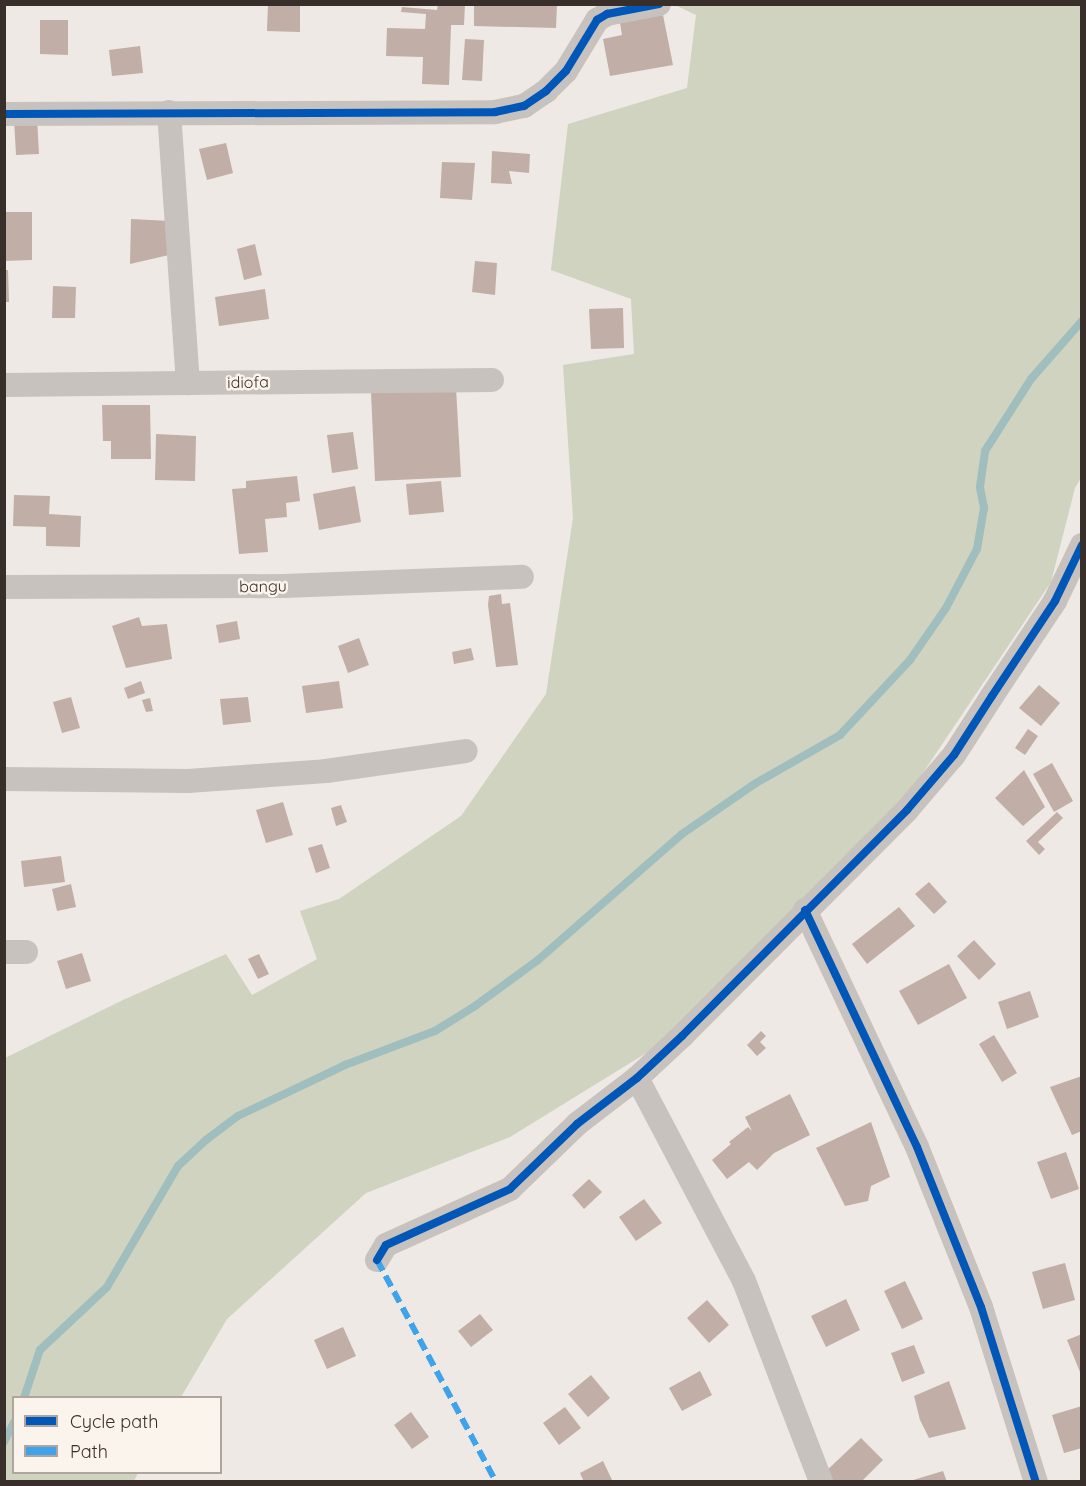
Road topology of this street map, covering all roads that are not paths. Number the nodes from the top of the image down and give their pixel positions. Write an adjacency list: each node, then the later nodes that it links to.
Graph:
1 (659, 4): 2 (street)
2 (169, 112): 3 (street); 5 (street)
3 (4, 114)
4 (492, 380): 5 (street, idiofa)
5 (188, 383): 6 (street, idiofa)
6 (4, 385)
7 (1082, 544): 12 (street)
8 (522, 577): 9 (street, bangu)
9 (4, 587)
10 (466, 751): 11 (street)
11 (4, 779)
12 (805, 910): 13 (street); 16 (street)
13 (637, 1078): 14 (street); 15 (street)
14 (377, 1260)
15 (821, 1482)
16 (1036, 1482)

